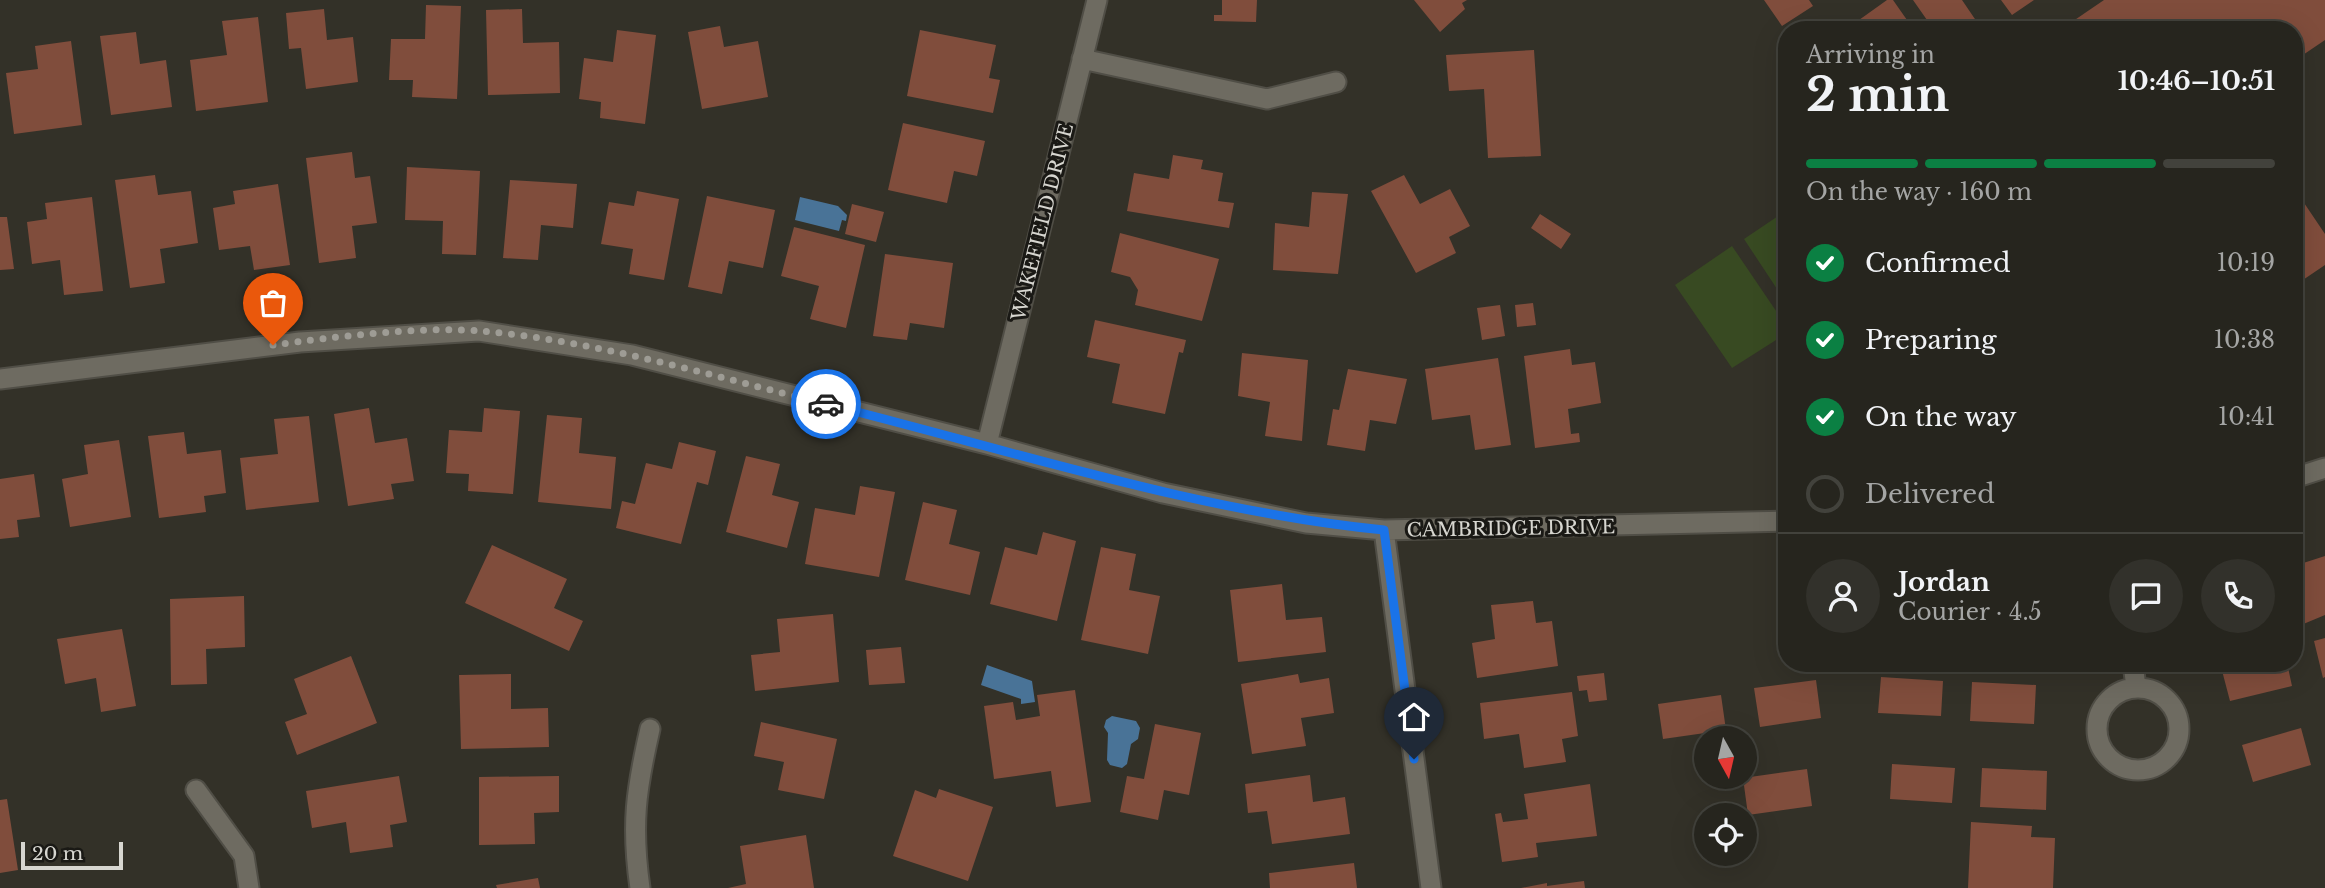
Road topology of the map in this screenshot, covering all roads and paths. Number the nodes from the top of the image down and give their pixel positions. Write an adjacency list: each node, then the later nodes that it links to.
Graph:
1 (1097, 0): 2 (street, WAKEFIELD DRIVE)
2 (1082, 59): 3 (street); 5 (street, WAKEFIELD DRIVE)
3 (1336, 82)
4 (0, 379): 5 (street, CAMBRIDGE DRIVE)
5 (987, 444): 9 (street, CAMBRIDGE DRIVE)
6 (2325, 468): 7 (street)
7 (2303, 475)
8 (1778, 521): 9 (street, CAMBRIDGE DRIVE)
9 (1384, 530): 16 (street)
10 (2134, 672): 11 (street)
11 (2136, 688): 11 (street)
12 (650, 729): 15 (street)
13 (196, 790): 14 (street)
14 (249, 888)
15 (639, 888)
16 (1431, 888)

